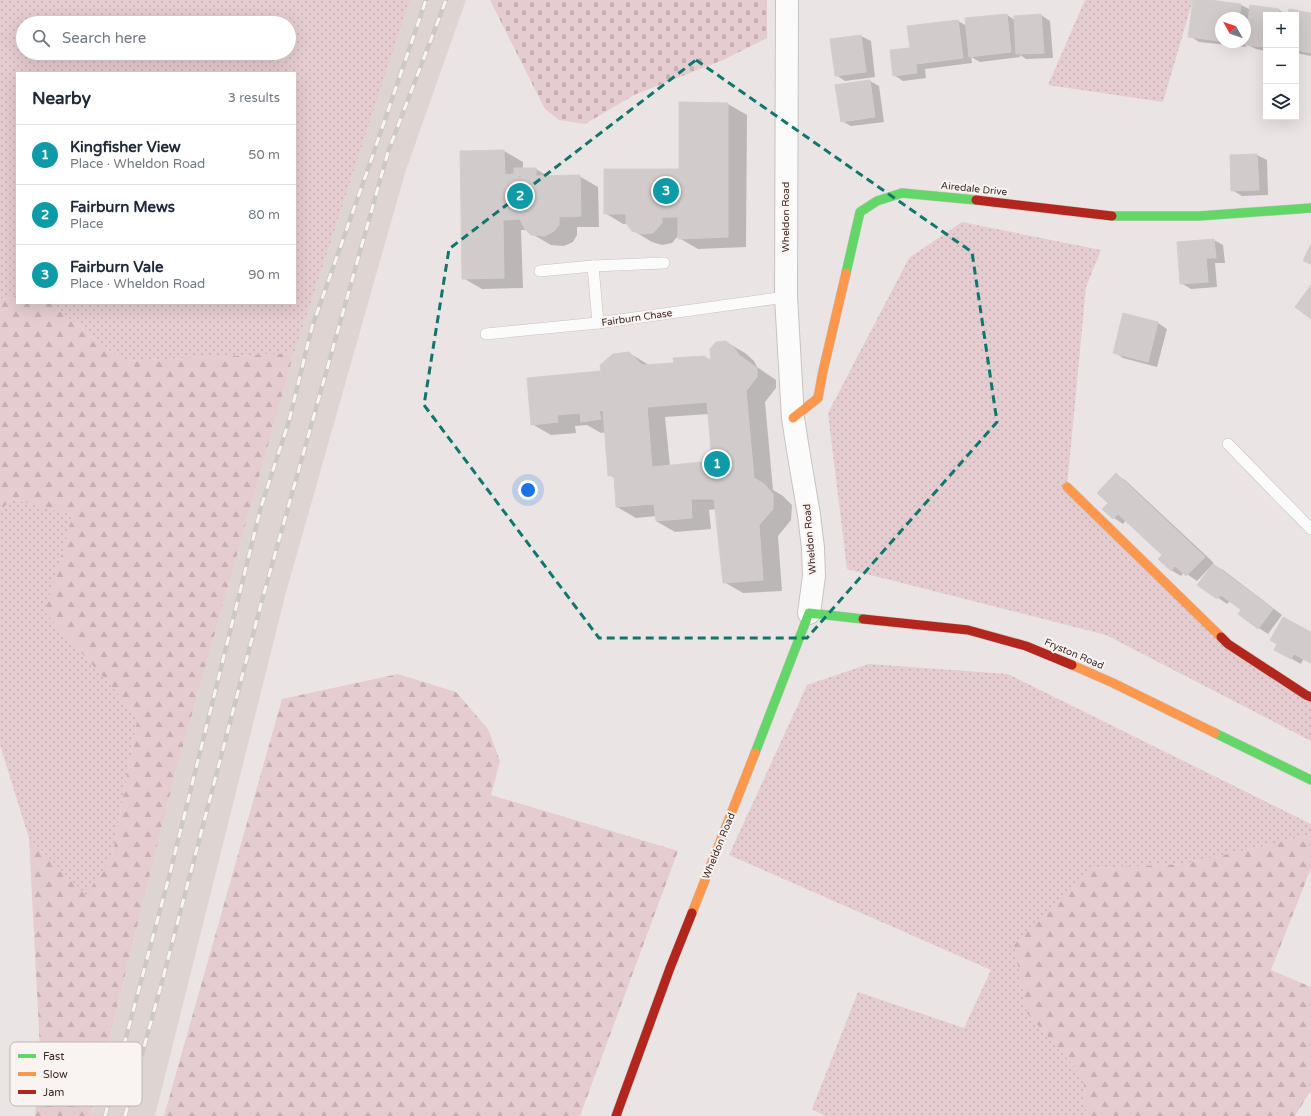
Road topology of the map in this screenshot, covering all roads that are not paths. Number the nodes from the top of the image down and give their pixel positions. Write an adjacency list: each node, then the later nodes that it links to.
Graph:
1 (787, 0): 6 (street, Wheldon Road)
2 (1311, 208): 9 (street, Airedale Drive)
3 (664, 263): 4 (lane)
4 (593, 266): 5 (lane); 7 (lane)
5 (540, 271)
6 (786, 297): 7 (lane, Fairburn Chase); 9 (street, Wheldon Road)
7 (598, 323): 8 (lane, Fairburn Chase)
8 (486, 334)
9 (794, 418): 13 (street, Wheldon Road)
10 (1228, 444): 12 (lane)
11 (1067, 487): 14 (street)
12 (1311, 529)
13 (809, 613): 15 (street, Fryston Road); 16 (street, Wheldon Road)
14 (1311, 697)
15 (1311, 780)
16 (616, 1116)

